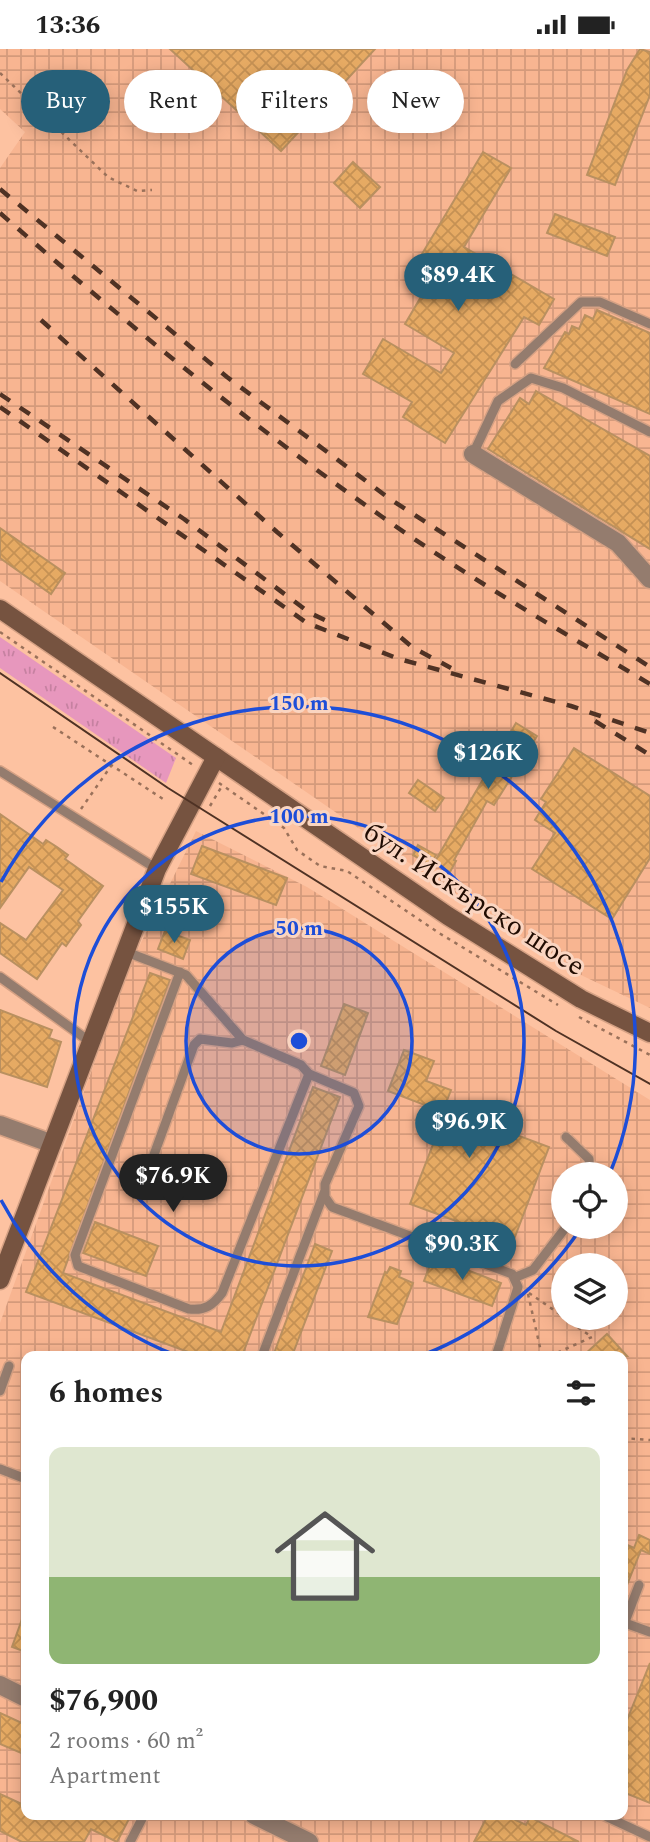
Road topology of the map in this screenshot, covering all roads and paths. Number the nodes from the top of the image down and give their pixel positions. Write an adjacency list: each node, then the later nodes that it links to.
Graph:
1 (0, 73): 2 (path)
2 (152, 190)
3 (650, 324): 4 (lane)
4 (515, 364)
5 (650, 432): 6 (lane)
6 (474, 454): 7 (street)
7 (650, 579)
8 (0, 609): 11 (main road, бул. Искърско шосе)
9 (0, 632): 12 (path)
10 (53, 727): 13 (path)
11 (216, 757): 19 (main road); 23 (main road, бул. Искърско шосе)
12 (186, 760)
13 (111, 766): 16 (path); 18 (path)
14 (0, 771): 18 (lane)
15 (222, 786): 17 (path)
16 (164, 801)
17 (210, 806)
18 (75, 818): 19 (lane)
19 (157, 869): 20 (main road)
20 (124, 951): 21 (lane); 24 (main road)
21 (180, 972): 25 (lane); 26 (lane)
22 (0, 977): 24 (lane)
23 (650, 1033)
24 (89, 1041): 29 (main road)
25 (243, 1041): 26 (lane); 31 (lane)
26 (309, 1073): 32 (lane)
27 (0, 1125): 29 (street)
28 (566, 1137): 30 (lane)
29 (50, 1143): 35 (main road)
30 (589, 1162)
31 (144, 1182)
32 (324, 1191): 34 (lane); 39 (lane)
33 (557, 1239): 34 (lane)
34 (516, 1277): 36 (path); 40 (lane)
35 (0, 1280)
36 (528, 1292): 37 (path); 41 (path)
37 (551, 1308)
38 (582, 1330): 42 (path)
39 (264, 1351)
40 (498, 1351)
41 (541, 1351)
42 (561, 1351)
43 (9, 1366): 44 (lane)
44 (0, 1391)
45 (628, 1438): 46 (path)
46 (650, 1440)
47 (0, 1469): 48 (lane)
48 (21, 1477)
49 (639, 1585): 50 (lane)
50 (628, 1614)
51 (628, 1626): 52 (lane)
52 (650, 1632)
53 (0, 1685): 54 (street)
54 (21, 1696)
55 (141, 1820): 59 (lane)
56 (264, 1820): 60 (street)
57 (614, 1820): 58 (lane)
58 (650, 1837)
59 (130, 1842)
60 (309, 1842)

